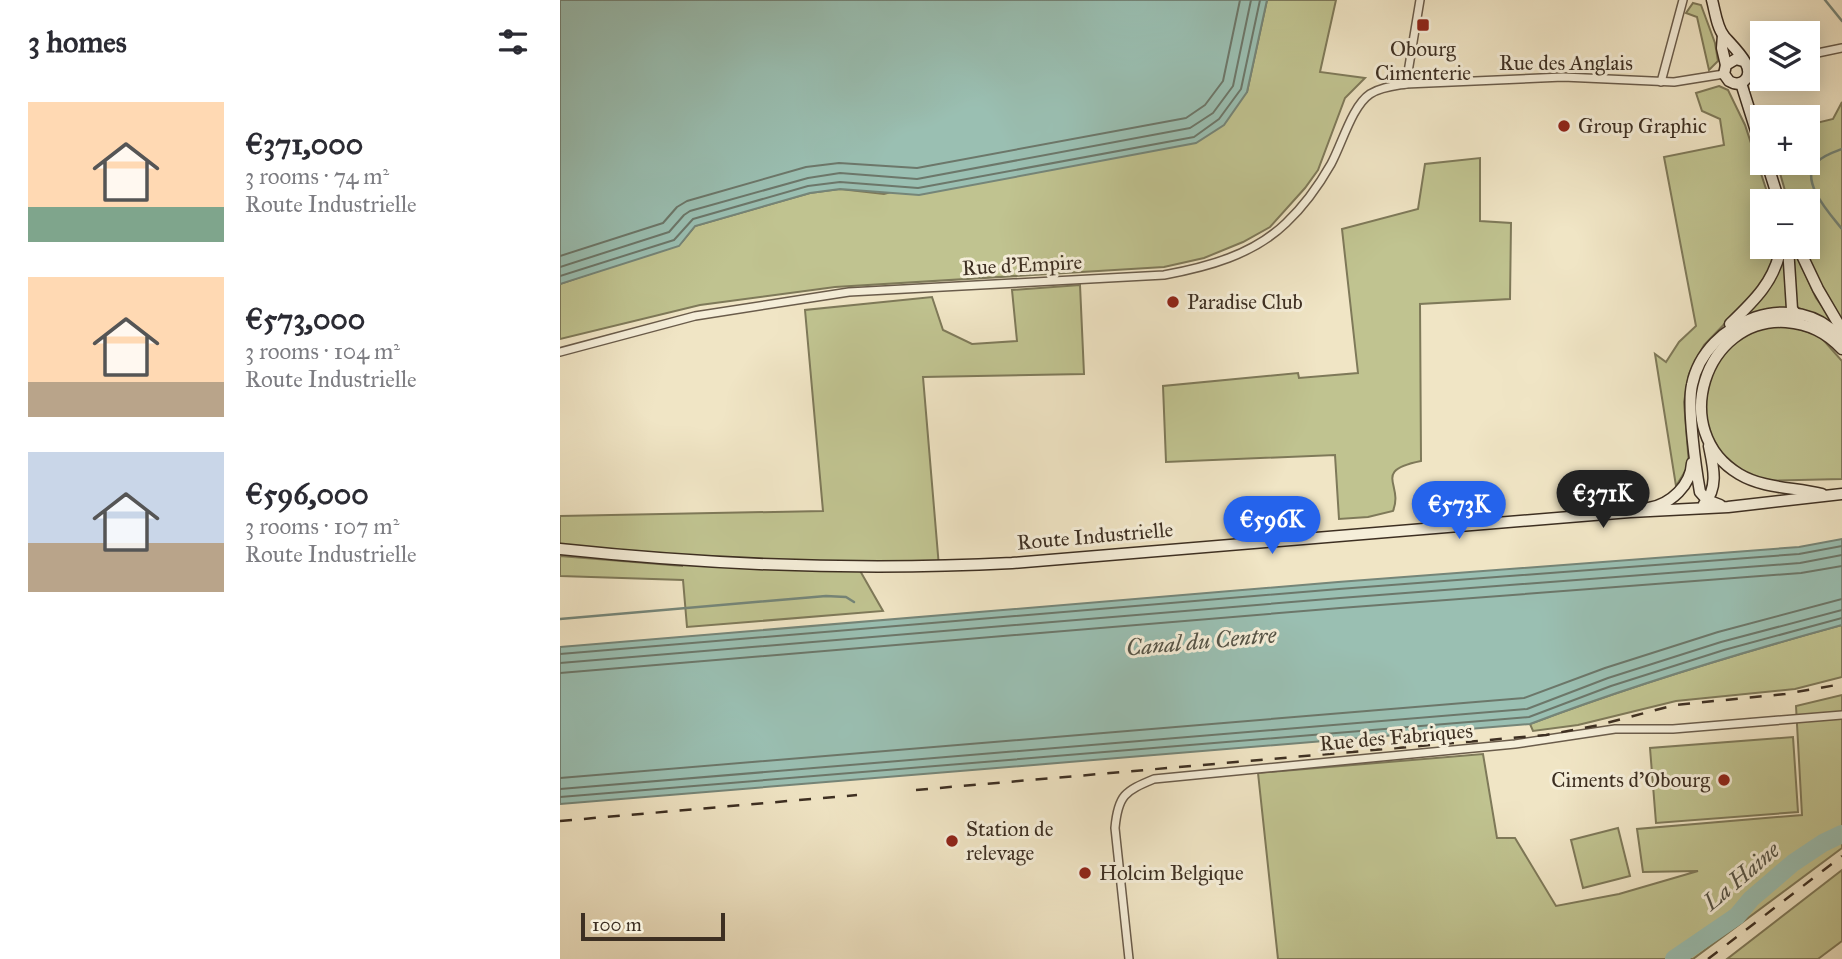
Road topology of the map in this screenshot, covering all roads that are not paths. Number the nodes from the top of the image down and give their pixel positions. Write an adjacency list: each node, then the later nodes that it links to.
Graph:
1 (1420, 0): 12 (street)
2 (1683, 0): 10 (street)
3 (1712, 0): 4 (main road)
4 (1723, 35): 7 (main road); 9 (main road)
5 (1842, 48): 6 (street)
6 (1820, 53)
7 (1746, 65): 8 (street); 9 (main road); 11 (main road)
8 (1750, 65)
9 (1725, 70): 10 (street, Rue des Anglais); 11 (main road)
10 (1661, 82): 12 (street, Rue des Anglais)
11 (1741, 83): 13 (main road)
12 (1406, 85): 23 (street, Rue d'Empire)
13 (1750, 111)
14 (1779, 259): 21 (main road)
15 (1789, 259): 17 (main road)
16 (1804, 259): 19 (main road)
17 (1794, 314): 18 (main road); 20 (main road); 21 (main road)
18 (1806, 324): 22 (main road); 25 (main road)
19 (1842, 330)
20 (1842, 340)
21 (1716, 341): 24 (main road)
22 (1842, 349)
23 (560, 352)
24 (1690, 400): 27 (main road); 30 (main road)
25 (1707, 438): 26 (main road); 27 (main road)
26 (1839, 495): 28 (main road, Route Industrielle)
27 (1707, 500): 28 (main road); 29 (main road)
28 (1728, 507): 29 (main road, Route Industrielle)
29 (1696, 509): 30 (main road, Route Industrielle)
30 (1630, 512): 31 (main road, Route Industrielle)
31 (560, 549)
32 (1842, 716): 33 (street, Rue des Fabriques)
33 (1129, 959)

